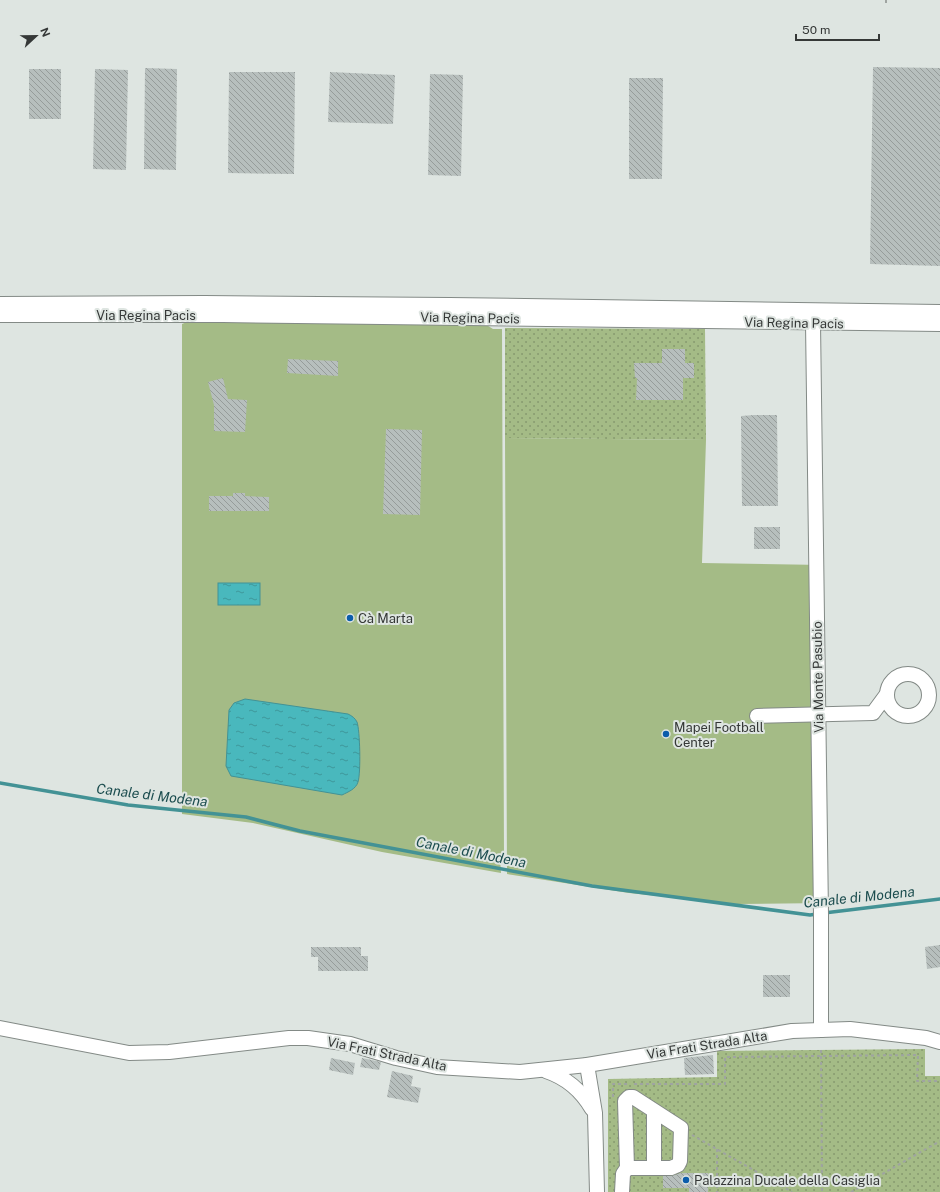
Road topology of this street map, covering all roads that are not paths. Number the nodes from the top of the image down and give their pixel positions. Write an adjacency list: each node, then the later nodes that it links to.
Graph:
1 (0, 304): 2 (street, Via Regina Pacis)
2 (530, 306): 3 (street, Via Regina Pacis); 5 (street)
3 (940, 312)
4 (0, 315): 5 (street, Via Regina Pacis)
5 (412, 317): 6 (street, Via Regina Pacis)
6 (813, 324): 7 (street, Via Regina Pacis); 10 (street, Via Monte Pasubio)
7 (940, 324)
8 (887, 694): 9 (street); 9 (street); 10 (street)
9 (934, 695)
10 (819, 714): 11 (street); 13 (street, Via Monte Pasubio)
11 (757, 716)
12 (0, 1028): 16 (street, Via Frati Strada Alta)
13 (821, 1030): 14 (street, Via Frati Strada Alta); 15 (street, Via Frati Strada Alta)
14 (940, 1042)
15 (586, 1065): 16 (street, Via Frati Strada Alta); 18 (street)
16 (544, 1071): 18 (street)
17 (654, 1110): 19 (street); 20 (street); 20 (street)
18 (595, 1113): 21 (street)
19 (627, 1168): 20 (street); 22 (street)
20 (654, 1168)
21 (597, 1192)
22 (622, 1192)

